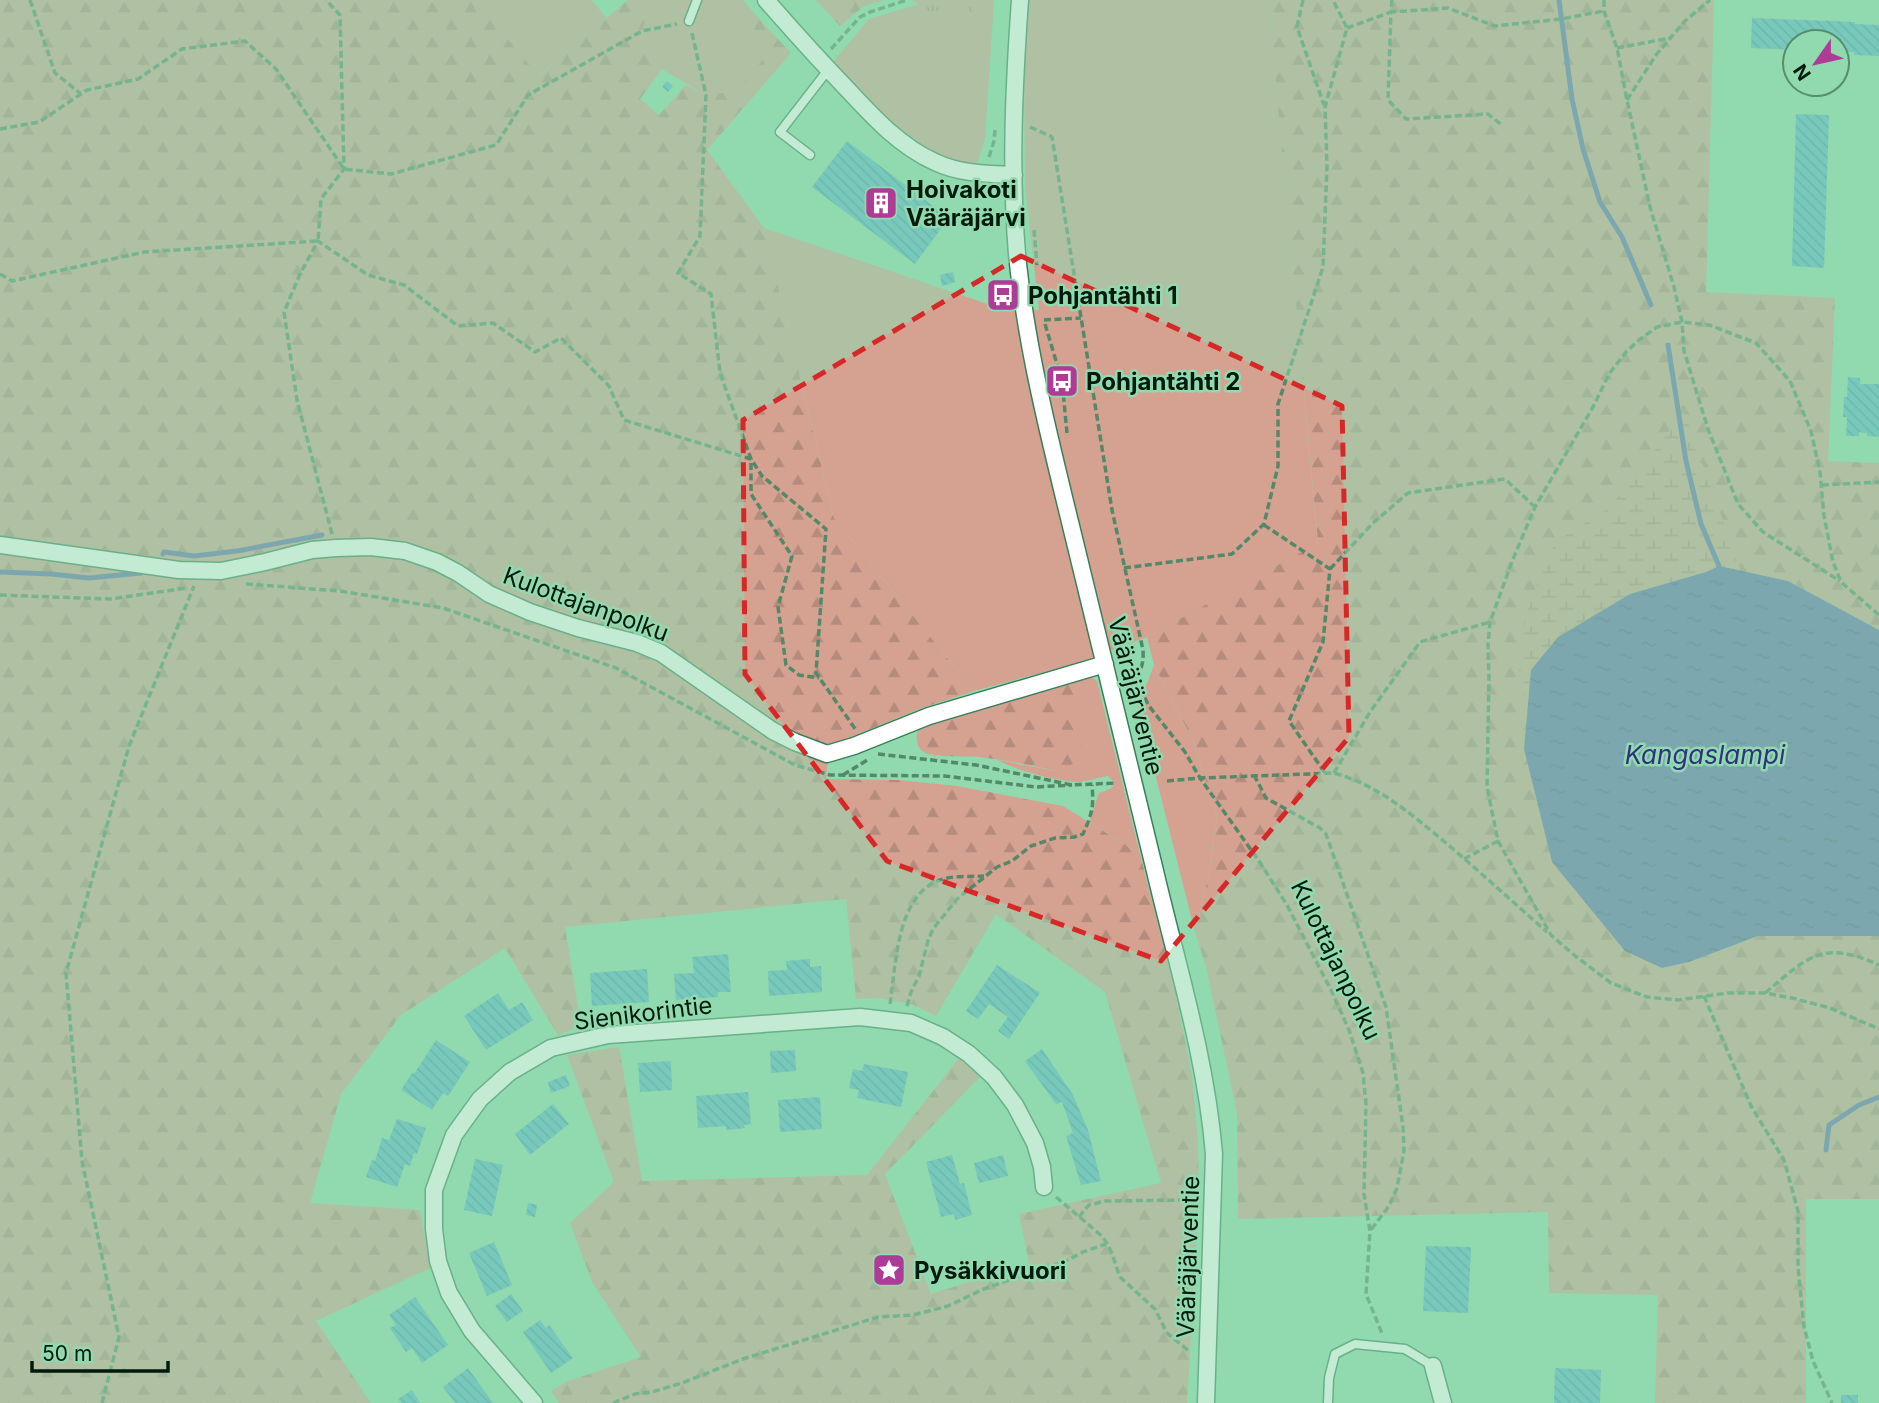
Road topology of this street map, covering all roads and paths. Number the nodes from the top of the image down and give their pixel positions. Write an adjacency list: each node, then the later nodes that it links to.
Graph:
1 (30, 0): 19 (path)
2 (326, 0): 26 (path)
3 (697, 0): 14 (lane)
4 (766, 0): 18 (street)
5 (907, 0): 18 (path)
6 (1020, 0): 27 (street, Vääräjärventie)
7 (1303, 0): 21 (path)
8 (1333, 0): 15 (path)
9 (1392, 0): 13 (path)
10 (1604, 0): 12 (path)
11 (1710, 0): 16 (path)
12 (1604, 11): 13 (path); 17 (path)
13 (1391, 12): 15 (path); 22 (path)
14 (689, 21): 26 (path); 33 (path)
15 (1347, 28): 21 (path)
16 (1672, 37): 17 (path); 20 (path)
17 (1617, 48): 20 (path)
18 (824, 66): 25 (lane); 27 (street)
19 (81, 94): 24 (path); 26 (path)
20 (1627, 100): 32 (path)
21 (1325, 107): 37 (path)
22 (1503, 126)
23 (1030, 127): 30 (path)
24 (0, 129)
25 (810, 155)
26 (344, 169): 28 (path)
27 (1014, 175): 49 (street, Vääräjärventie)
28 (318, 241): 29 (path); 33 (path); 39 (path)
29 (0, 274)
30 (1081, 318): 31 (path); 40 (path)
31 (1044, 320)
32 (1682, 322): 35 (path); 36 (path); 43 (path)
33 (751, 459): 50 (path); 50 (path)
34 (1879, 482): 35 (path)
35 (1822, 485): 43 (path)
36 (1535, 507): 41 (path); 48 (path)
37 (1264, 524): 40 (path); 41 (path)
38 (0, 545): 42 (street, Kulottajanpolku)
39 (336, 548): 42 (street, Kulottajanpolku); 53 (street, Kulottajanpolku)
40 (1124, 568): 51 (path)
41 (1330, 569): 55 (path)
42 (202, 579): 45 (path); 45 (path)
43 (1841, 582): 47 (path)
44 (239, 584): 58 (path)
45 (193, 587): 46 (path); 81 (path)
46 (0, 595)
47 (1879, 615)
48 (1490, 622): 56 (path); 64 (path)
49 (1105, 664): 52 (street, Vääräjärventie); 54 (street, Kulottajanpolku)
50 (819, 678): 54 (path)
51 (1135, 679): 52 (path); 59 (path, Kulottajanpolku)
52 (1111, 688): 84 (street, Vääräjärventie)
53 (849, 748): 54 (street, Kulottajanpolku); 54 (path)
54 (871, 748): 58 (path); 62 (path)
55 (1325, 773): 56 (path); 57 (path)
56 (1334, 773): 65 (path)
57 (1254, 775): 59 (path); 76 (path)
58 (842, 776): 62 (path)
59 (1200, 778): 60 (path); 76 (path, Kulottajanpolku)
60 (1167, 781)
61 (1117, 783): 63 (path)
62 (1072, 785): 63 (path)
63 (1092, 785): 66 (path)
64 (1498, 841): 65 (path); 67 (path)
65 (1464, 859): 67 (path)
66 (986, 876): 71 (path); 71 (path)
67 (1551, 935): 70 (path)
68 (1879, 965): 69 (path)
69 (1765, 993): 70 (path); 72 (path)
70 (1704, 996): 87 (path)
71 (895, 1021): 73 (street, Sienikorintie); 82 (street, Sienikorintie)
72 (1879, 1029)
73 (1044, 1187): 75 (path)
74 (1202, 1197): 75 (path)
75 (1079, 1217): 77 (path)
76 (1370, 1231): 78 (path, Kulottajanpolku)
77 (1106, 1244): 79 (path); 83 (path)
78 (1389, 1347): 80 (lane); 85 (lane)
79 (1196, 1357)
80 (1433, 1366): 86 (street)
81 (102, 1403)
82 (534, 1403)
83 (613, 1403)
84 (1206, 1403)
85 (1328, 1403)
86 (1443, 1403)
87 (1832, 1403)

